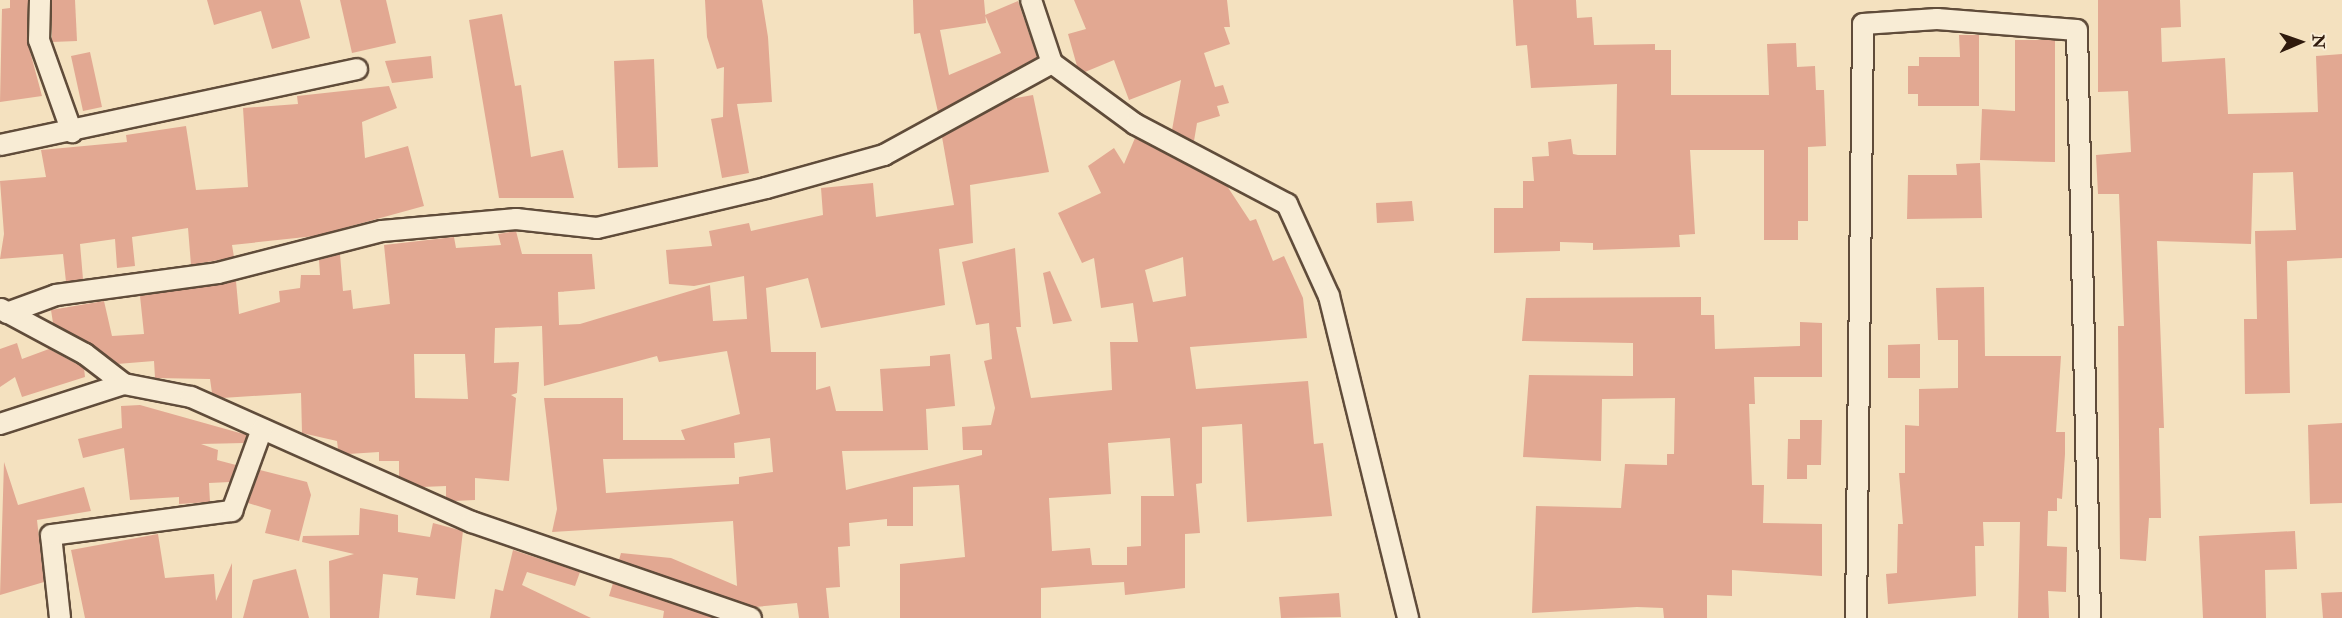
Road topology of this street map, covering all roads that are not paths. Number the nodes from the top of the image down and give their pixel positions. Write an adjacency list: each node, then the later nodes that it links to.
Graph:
1 (40, 0): 5 (street)
2 (1031, 0): 3 (street)
3 (1052, 63): 7 (street); 13 (street)
4 (357, 69): 5 (street)
5 (72, 132): 6 (street)
6 (0, 145)
7 (4, 311): 8 (street)
8 (124, 384): 9 (street); 10 (street)
9 (0, 424)
10 (262, 429): 11 (street); 12 (street)
11 (60, 618)
12 (751, 618)
13 (1408, 618)
14 (1856, 618): 15 (street)
15 (2090, 618)

